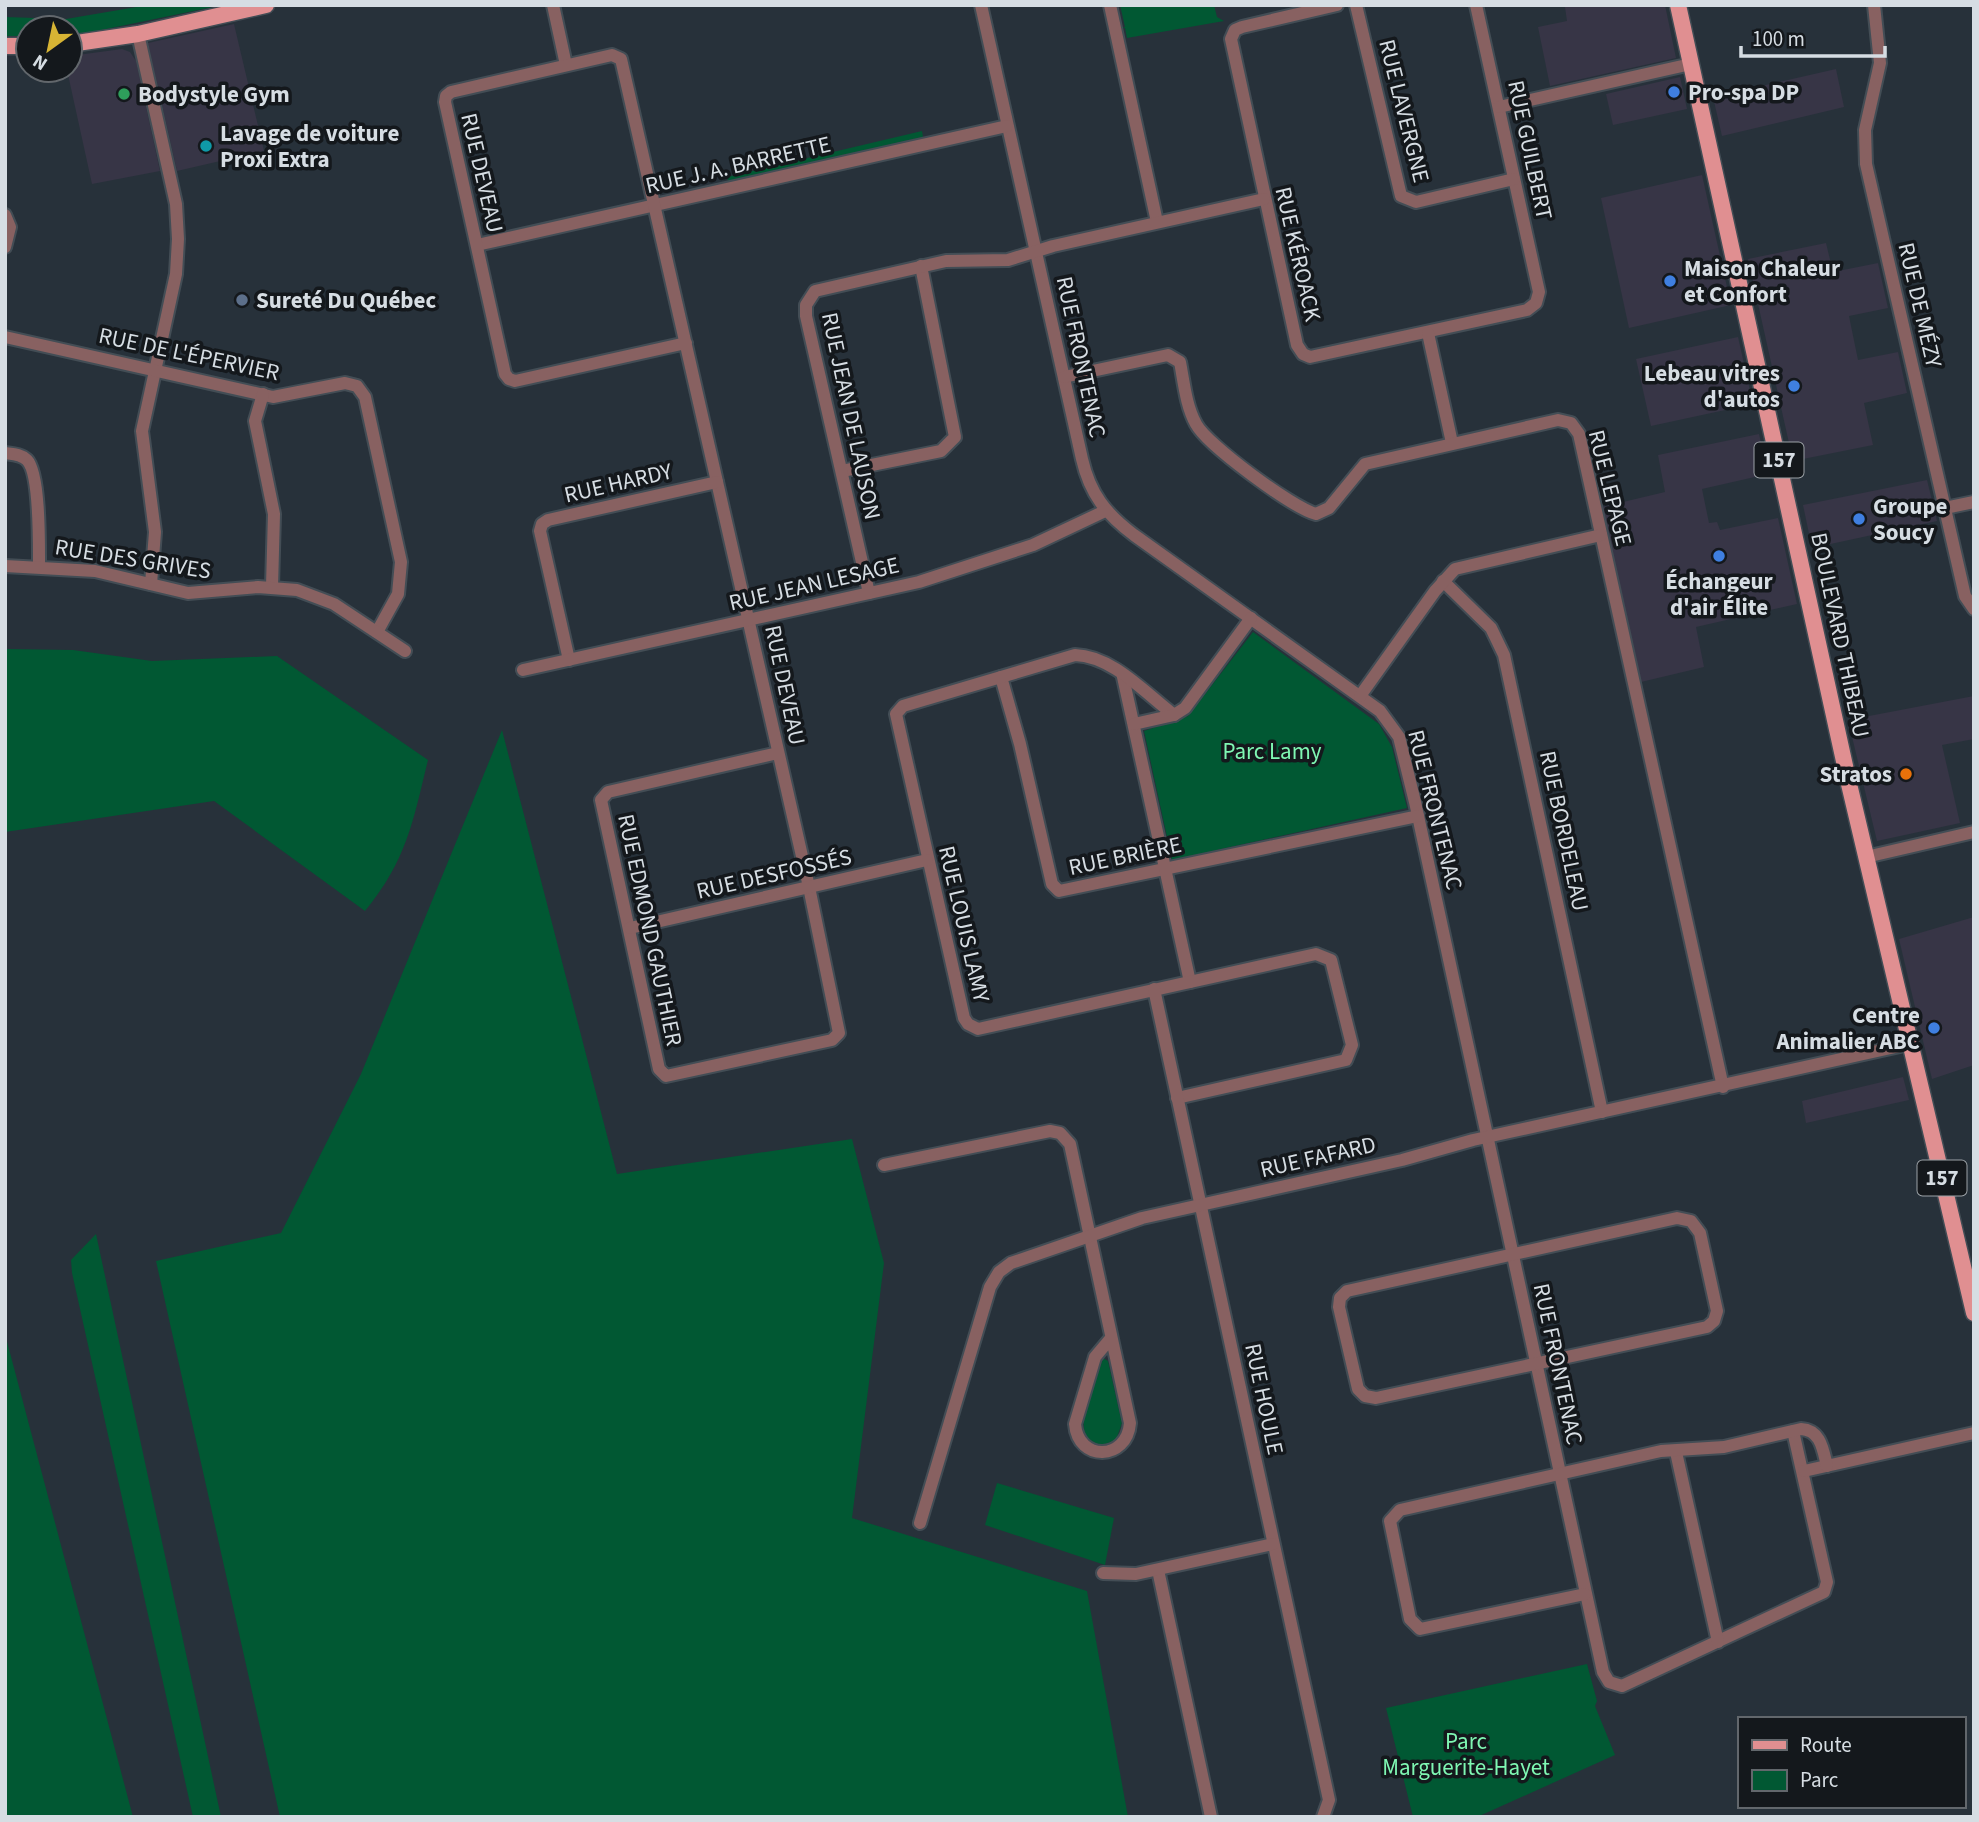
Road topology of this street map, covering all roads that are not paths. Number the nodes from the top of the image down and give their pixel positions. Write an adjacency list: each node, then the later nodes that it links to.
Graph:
1 (266, 5): 10 (main road)
2 (552, 5): 13 (street)
3 (981, 5): 15 (street, RUE FRONTENAC)
4 (1110, 5): 20 (street)
5 (1337, 5): 17 (street, RUE KÉROACK)
6 (1356, 5): 16 (street, RUE LAVERGNE)
7 (1476, 5): 14 (street, RUE GUILBERT)
8 (1678, 5): 12 (main road, BOULEVARD THIBEAU / 157)
9 (1874, 5): 37 (street, RUE DE MÉZY)
10 (138, 34): 11 (main road); 29 (street)
11 (84, 42)
12 (1691, 64): 14 (street); 61 (main road, BOULEVARD THIBEAU / 157)
13 (566, 65): 18 (street, RUE DEVEAU); 21 (street, RUE DEVEAU)
14 (1499, 107): 16 (street, RUE GUILBERT)
15 (1007, 126): 18 (street, RUE J. A. BARRETTE); 23 (street, RUE FRONTENAC)
16 (1514, 179): 25 (street, RUE GUILBERT)
17 (1264, 198): 20 (street, RUE JEAN DE LAUSON); 26 (street, RUE KÉROACK)
18 (656, 205): 21 (street, RUE J. A. BARRETTE); 28 (street, RUE DEVEAU)
19 (5, 215): 22 (street)
20 (1157, 222): 23 (street, RUE JEAN DE LAUSON)
21 (477, 245): 28 (street, RUE DEVEAU)
22 (5, 247)
23 (1037, 252): 24 (street, RUE JEAN DE LAUSON); 30 (street, RUE FRONTENAC)
24 (921, 266): 34 (street); 34 (street, RUE JEAN DE LAUSON)
25 (1536, 303): 26 (street, RUE KÉROACK)
26 (1428, 333): 32 (street)
27 (5, 337): 29 (street, RUE DE L'ÉPERVIER)
28 (686, 343): 35 (street, RUE DEVEAU)
29 (156, 369): 31 (street, RUE DE L'ÉPERVIER); 43 (street)
30 (1064, 377): 32 (street, RUE LEPAGE); 38 (street, RUE FRONTENAC)
31 (262, 394): 44 (street); 49 (street, RUE DE L'ÉPERVIER)
32 (1452, 443): 39 (street, RUE LEPAGE)
33 (5, 453): 41 (street)
34 (842, 471): 45 (street, RUE JEAN DE LAUSON)
35 (717, 482): 48 (street, RUE DEVEAU); 51 (street, RUE HARDY)
36 (1974, 502): 37 (street)
37 (1945, 508): 46 (street, RUE DE MÉZY)
38 (1105, 511): 45 (street, RUE JEAN LESAGE); 47 (street, RUE FRONTENAC)
39 (1601, 535): 42 (street); 70 (street, RUE LEPAGE)
40 (5, 566): 41 (street, RUE DES GRIVES)
41 (39, 566): 43 (street, RUE DES GRIVES)
42 (1443, 581): 55 (street); 72 (street, RUE BORDELEAU)
43 (150, 584): 44 (street, RUE DES GRIVES)
44 (272, 587): 49 (street, RUE DES GRIVES)
45 (869, 593): 48 (street, RUE JEAN LESAGE)
46 (1974, 609)
47 (1251, 618): 55 (street, RUE FRONTENAC); 56 (street)
48 (749, 621): 51 (street, RUE JEAN LESAGE); 58 (street, RUE DEVEAU)
49 (377, 632): 50 (street, RUE DES GRIVES)
50 (405, 651)
51 (569, 660): 52 (street, RUE JEAN LESAGE)
52 (523, 670)
53 (1001, 677): 54 (street, RUE LOUIS LAMY); 62 (street, RUE LOUIS LAMY); 63 (street, RUE BRIÈRE)
54 (1123, 677): 56 (street, RUE LOUIS LAMY); 57 (street)
55 (1360, 696): 59 (street, RUE FRONTENAC)
56 (1174, 715): 57 (street)
57 (1134, 724): 63 (street)
58 (778, 753): 64 (street, RUE DEVEAU); 65 (street, RUE EDMOND GAUTHIER)
59 (1418, 816): 63 (street, RUE BRIÈRE); 73 (street, RUE FRONTENAC)
60 (1974, 832): 61 (street)
61 (1866, 857): 69 (main road, BOULEVARD THIBEAU / 157)
62 (928, 860): 64 (street, RUE DESFOSSÉS); 67 (street, RUE LOUIS LAMY)
63 (1165, 869): 66 (street)
64 (809, 887): 65 (street, RUE DESFOSSÉS); 68 (street, RUE DEVEAU)
65 (630, 928): 68 (street, RUE EDMOND GAUTHIER)
66 (1190, 982): 67 (street, RUE LOUIS LAMY); 71 (street, RUE LOUIS LAMY)
67 (1154, 989): 71 (street, RUE HOULE)
68 (838, 1036)
69 (1909, 1044): 70 (street, RUE FAFARD); 78 (main road, BOULEVARD THIBEAU / 157)
70 (1723, 1087): 72 (street, RUE FAFARD)
71 (1177, 1098): 75 (street, RUE HOULE)
72 (1602, 1112): 73 (street, RUE FAFARD)
73 (1487, 1138): 75 (street, RUE FAFARD); 77 (street, RUE FRONTENAC)
74 (884, 1166): 76 (street)
75 (1201, 1205): 76 (street, RUE FAFARD); 88 (street, RUE HOULE)
76 (1091, 1237): 79 (street); 87 (street, RUE FAFARD)
77 (1512, 1254): 80 (street, RUE FRONTENAC); 80 (street); 80 (street)
78 (1974, 1313)
79 (1111, 1338): 79 (street)
80 (1537, 1364): 86 (street, RUE FRONTENAC)
81 (1793, 1431): 83 (street); 84 (street); 85 (street)
82 (1974, 1433): 84 (street)
83 (1676, 1451): 86 (street); 92 (street)
84 (1827, 1466): 85 (street)
85 (1804, 1471): 92 (street)
86 (1560, 1474): 91 (street, RUE FRONTENAC); 91 (street)
87 (920, 1523)
88 (1273, 1544): 89 (street); 94 (street, RUE HOULE)
89 (1158, 1570): 90 (street); 93 (street)
90 (1103, 1573)
91 (1585, 1594): 92 (street, RUE FRONTENAC)
92 (1718, 1642)
93 (1211, 1817)
94 (1323, 1817)

